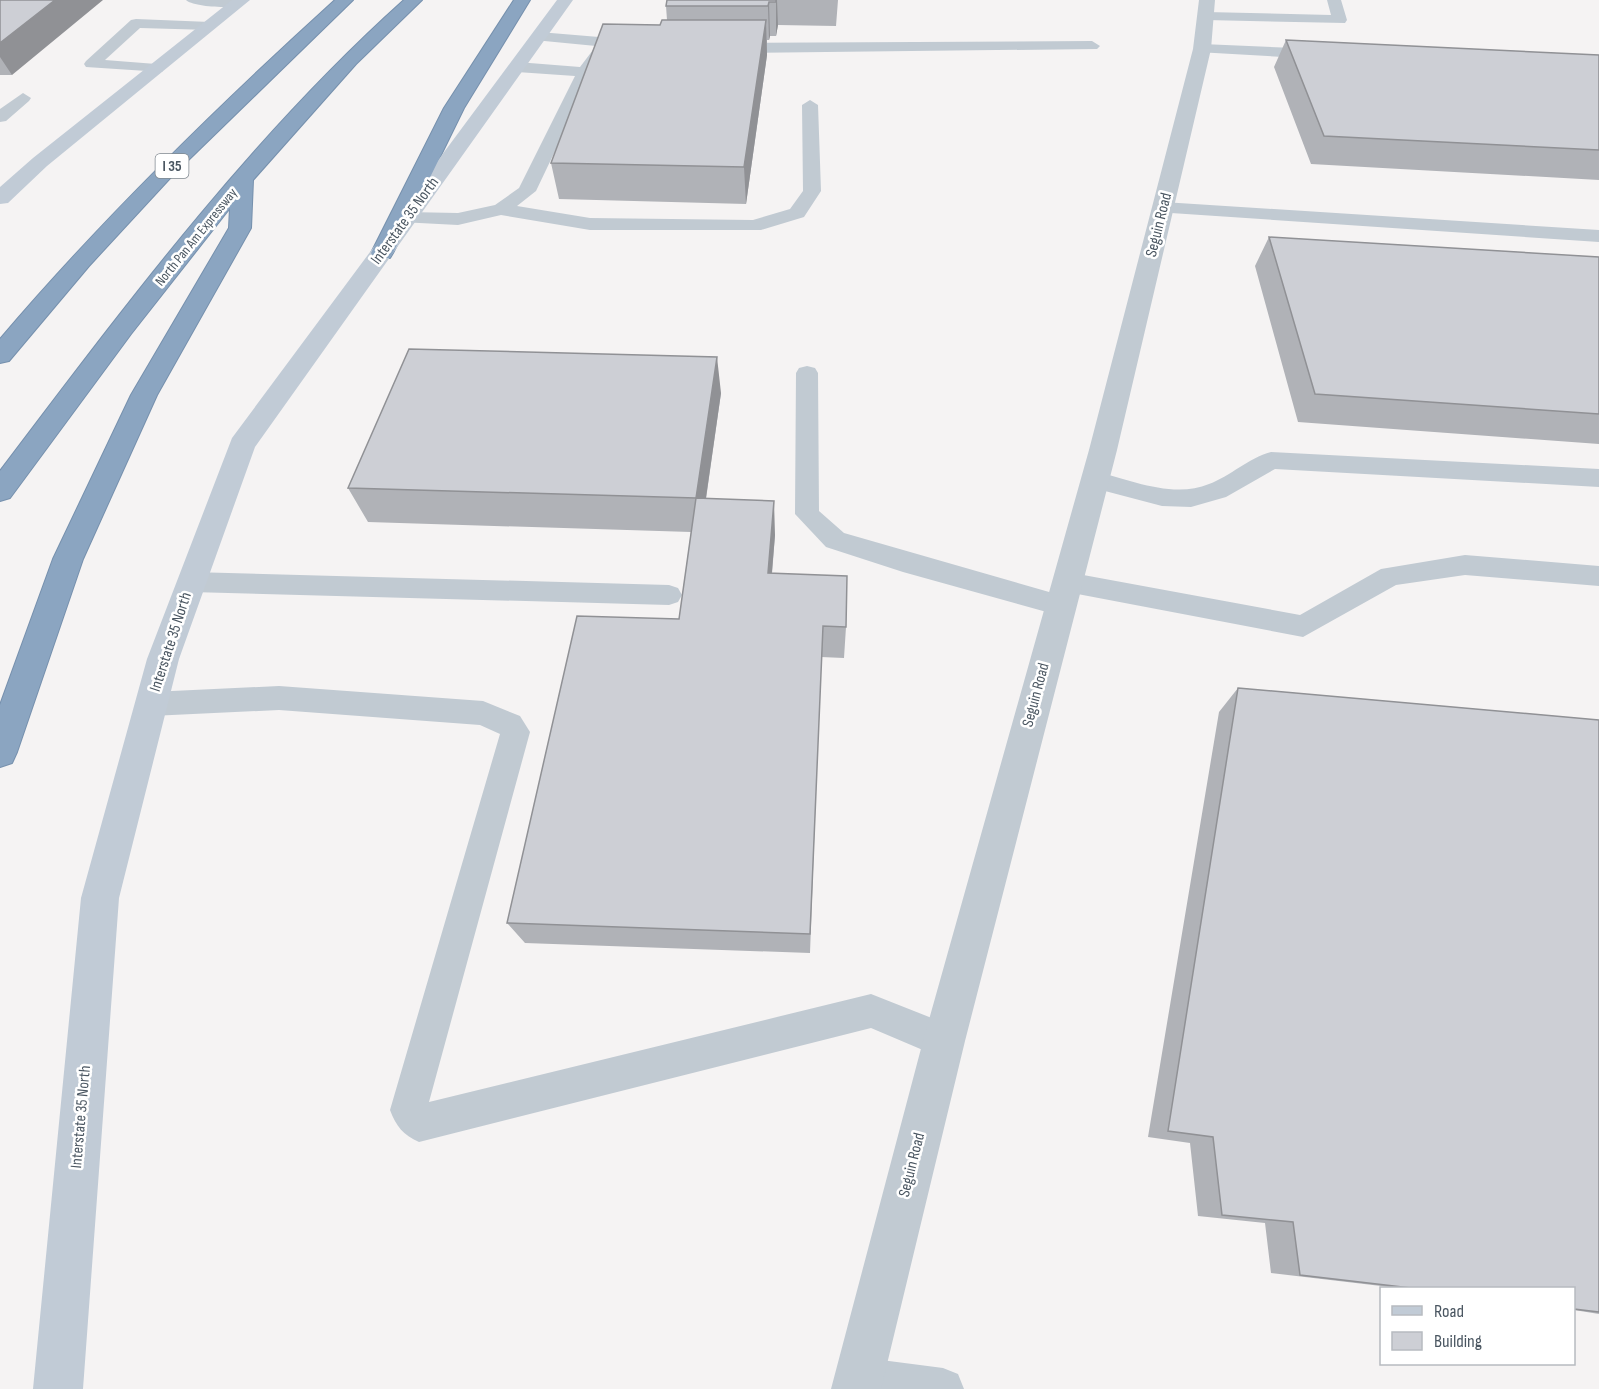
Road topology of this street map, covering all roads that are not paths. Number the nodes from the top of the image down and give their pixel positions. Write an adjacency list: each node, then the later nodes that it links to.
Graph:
1 (194, 0): 7 (lane)
2 (345, 0): 30 (highway, I 35)
3 (414, 0): 23 (highway, North Pan Am Expressway)
4 (522, 0): 29 (highway)
5 (565, 0): 10 (main road, Interstate 35 North)
6 (1334, 0): 8 (lane)
7 (240, 2): 9 (main road)
8 (1206, 8): 15 (street, Seguin Road)
9 (210, 26): 18 (main road); 18 (lane)
10 (539, 37): 11 (lane); 17 (main road, Interstate 35 North)
11 (608, 43): 12 (lane); 19 (lane)
12 (653, 46)
13 (1092, 46): 14 (lane)
14 (716, 48)
15 (1202, 49): 16 (lane); 25 (street, Seguin Road)
16 (1330, 54)
17 (517, 67): 19 (lane); 27 (main road, Interstate 35 North)
18 (156, 69): 24 (main road)
19 (585, 72): 26 (lane)
20 (23, 98): 22 (lane)
21 (810, 105): 26 (lane)
22 (0, 117)
23 (243, 179): 34 (highway, North Pan Am Expressway); 40 (highway)
24 (3, 191)
25 (1163, 208): 28 (lane); 33 (street, Seguin Road)
26 (501, 209): 27 (lane)
27 (407, 218): 29 (main road, Interstate 35 North)
28 (1599, 236)
29 (382, 254): 36 (main road, Interstate 35 North)
30 (0, 355)
31 (807, 373): 37 (lane)
32 (1599, 478): 33 (lane)
33 (1095, 480): 37 (street, Seguin Road)
34 (0, 491)
35 (1599, 576): 37 (lane)
36 (191, 582): 38 (lane); 39 (main road, Interstate 35 North)
37 (1064, 593): 41 (street, Seguin Road)
38 (669, 595)
39 (151, 704): 41 (lane); 43 (main road, Interstate 35 North)
40 (0, 752)
41 (944, 1041): 42 (street, Seguin Road)
42 (857, 1383): 44 (lane)
43 (58, 1389)
44 (943, 1389)

